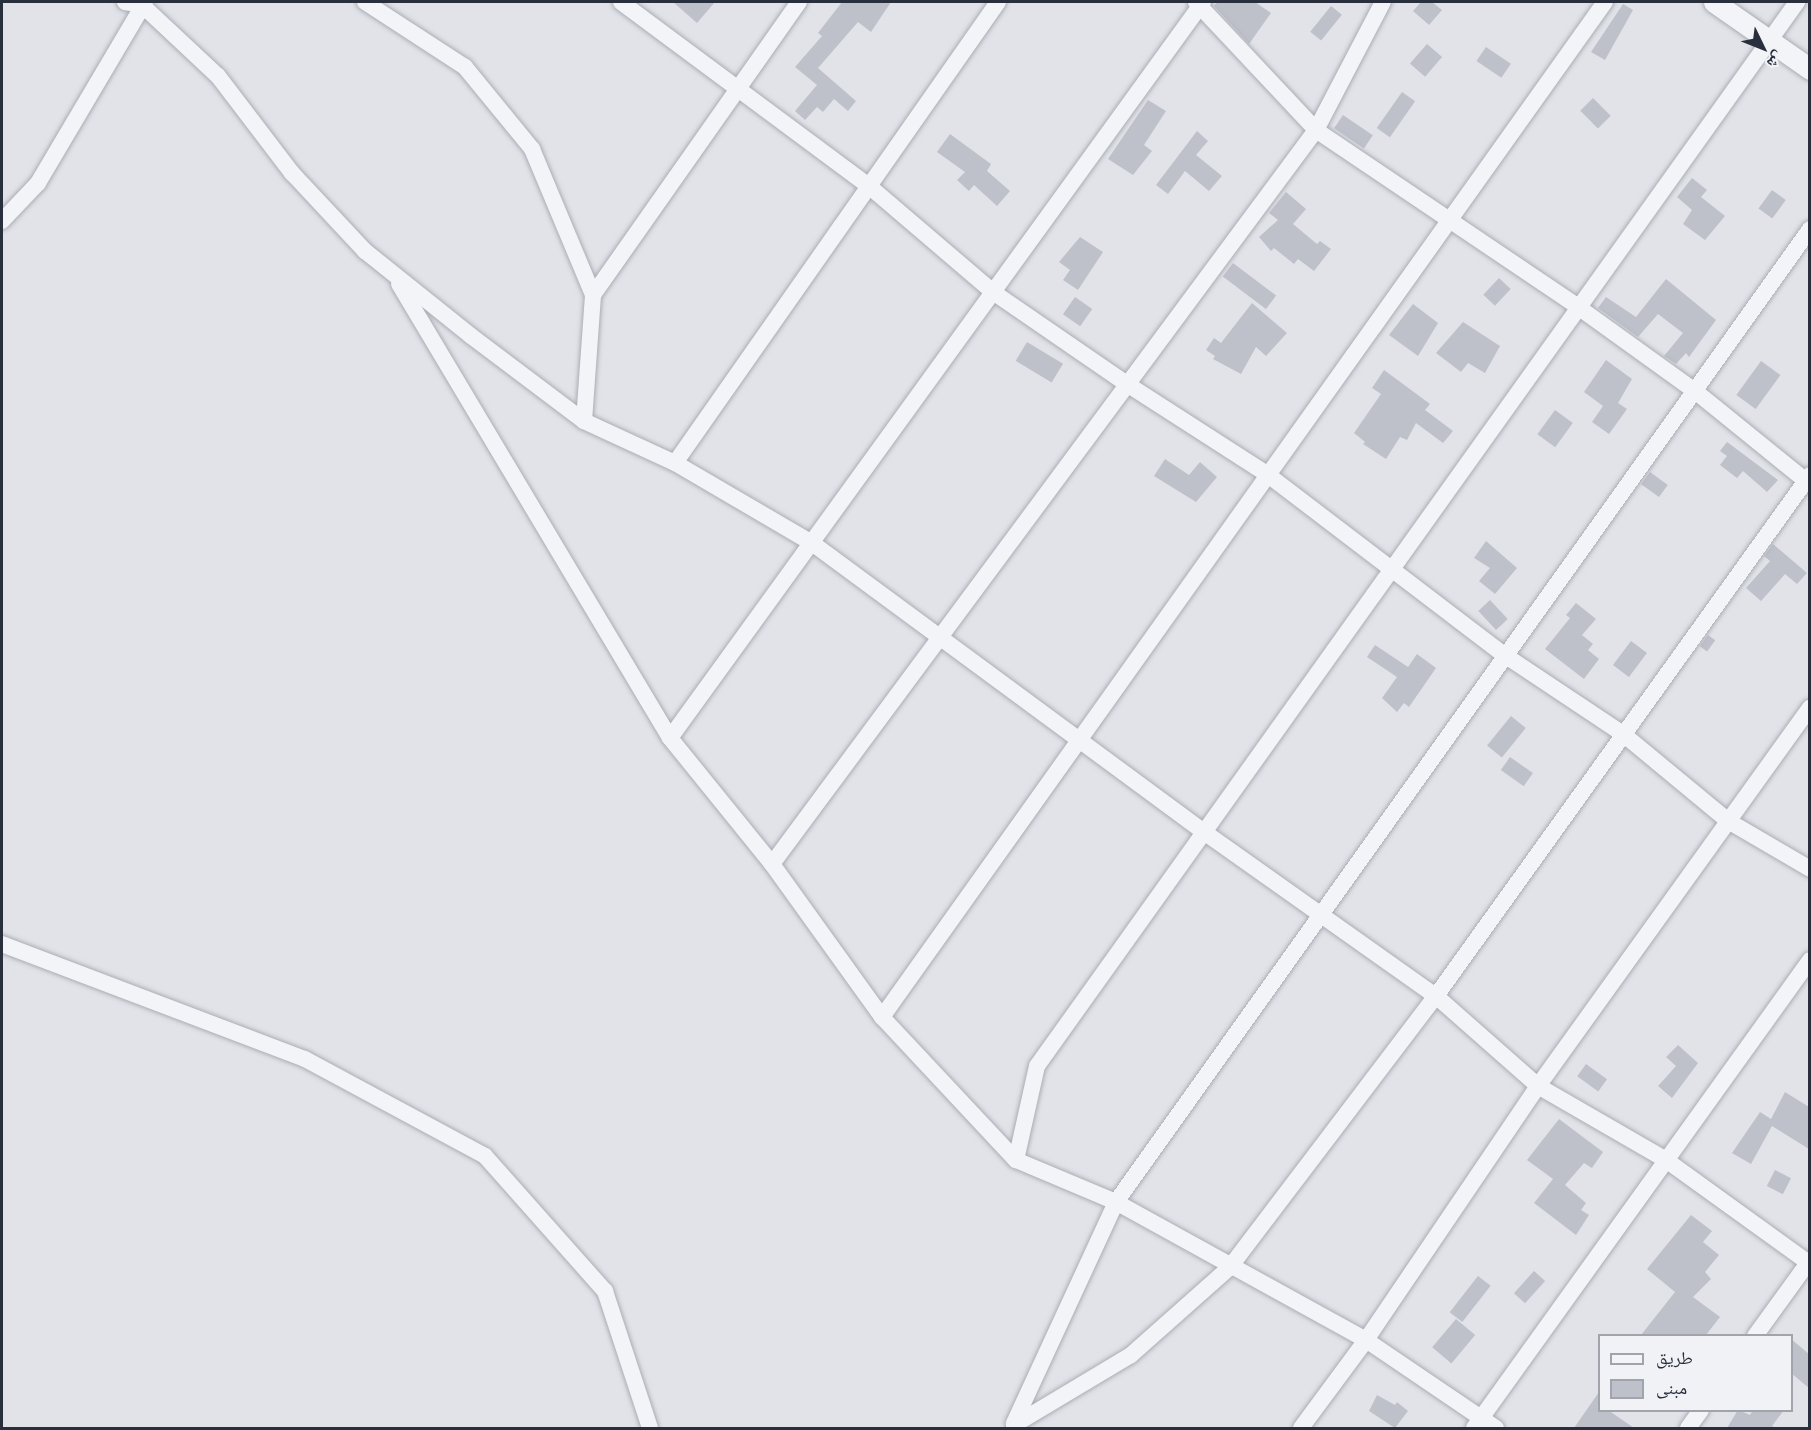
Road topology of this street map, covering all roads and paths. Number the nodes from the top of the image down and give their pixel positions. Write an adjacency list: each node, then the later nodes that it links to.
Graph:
1 (125, 2): 11 (street)
2 (365, 2): 22 (street)
3 (621, 2): 14 (street)
4 (799, 2): 14 (street)
5 (998, 2): 16 (street)
6 (1200, 2): 15 (street); 21 (street)
7 (1383, 2): 15 (street)
8 (1605, 2): 17 (street)
9 (1714, 2): 12 (street)
10 (1797, 2): 12 (street)
11 (143, 3): 18 (street); 20 (street)
12 (1769, 40): 13 (street); 23 (street)
13 (1809, 69)
14 (739, 89): 16 (street); 22 (street)
15 (1316, 130): 17 (street); 24 (street)
16 (869, 186): 21 (street); 27 (street)
17 (1449, 220): 23 (street); 28 (street)
18 (2, 221)
19 (1809, 229): 25 (street)
20 (393, 273): 26 (street); 36 (street)
21 (993, 292): 24 (street); 30 (street)
22 (593, 295): 26 (street)
23 (1578, 307): 25 (street); 31 (street)
24 (1127, 384): 28 (street); 32 (street)
25 (1695, 392): 29 (street); 33 (street)
26 (584, 421): 27 (street)
27 (675, 463): 30 (street)
28 (1268, 475): 31 (street); 37 (street)
29 (1808, 480): 35 (street)
30 (812, 543): 32 (street); 36 (street)
31 (1391, 570): 33 (street); 39 (street)
32 (940, 636): 37 (street); 40 (street)
33 (1506, 656): 35 (street); 42 (street)
34 (1809, 708): 38 (street)
35 (1623, 734): 38 (street); 45 (street)
36 (670, 738): 40 (street)
37 (1080, 739): 39 (street); 46 (street)
38 (1728, 821): 41 (street); 47 (street)
39 (1204, 832): 42 (street); 48 (street)
40 (772, 864): 46 (street)
41 (1809, 869)
42 (1322, 913): 45 (street); 50 (street)
43 (2, 945): 58 (street)
44 (1809, 960): 49 (street)
45 (1436, 996): 47 (street); 52 (street)
46 (882, 1017): 48 (street)
47 (1538, 1086): 49 (street); 54 (street)
48 (1016, 1160): 50 (street)
49 (1666, 1160): 51 (street); 56 (street)
50 (1116, 1202): 52 (street); 57 (street)
51 (1809, 1262): 53 (street)
52 (1230, 1267): 54 (street); 57 (street)
53 (1756, 1334)
54 (1366, 1340): 56 (street); 59 (street)
55 (1700, 1412): 61 (street)
56 (1478, 1424): 60 (street)
57 (1015, 1427)
58 (650, 1428)
59 (1301, 1428)
60 (1496, 1428)
61 (1688, 1428)

